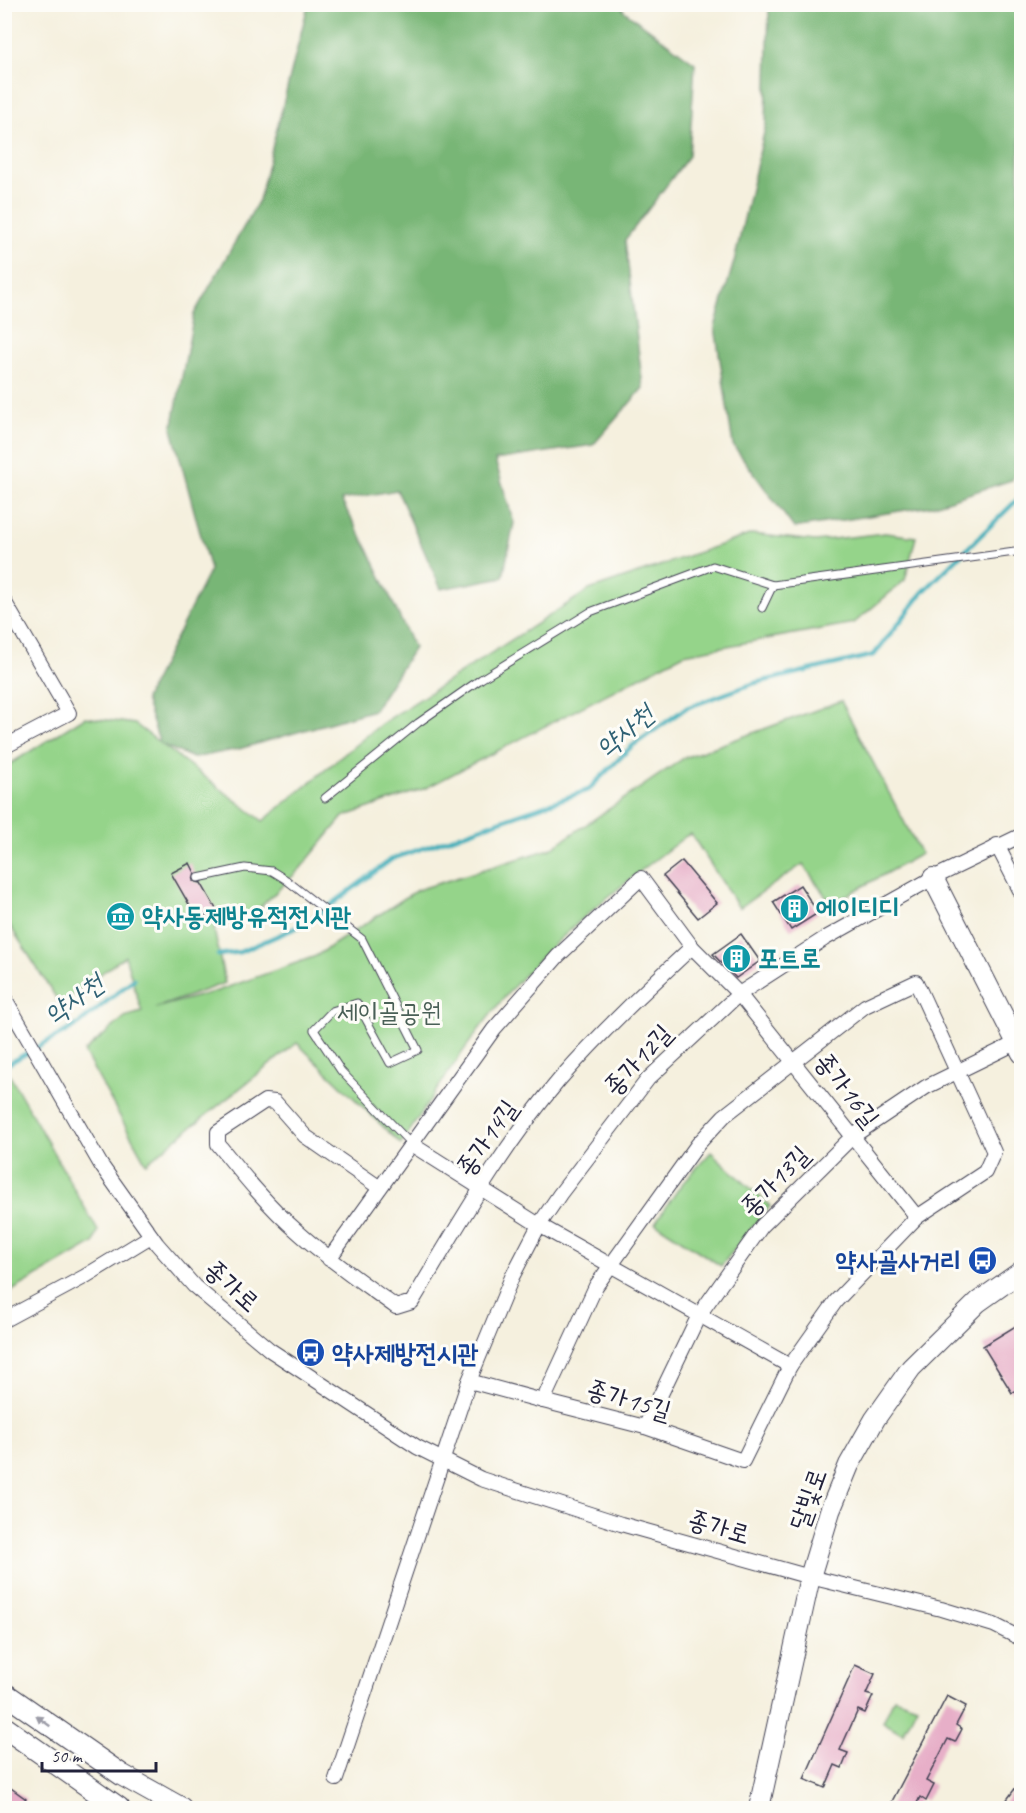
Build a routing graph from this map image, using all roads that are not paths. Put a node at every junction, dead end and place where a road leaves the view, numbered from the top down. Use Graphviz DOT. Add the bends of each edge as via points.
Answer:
graph roads {
  1 [pos="1022,551"];
  2 [pos="773,585"];
  3 [pos="4,601"];
  4 [pos="762,608"];
  5 [pos="4,747"];
  6 [pos="325,798"];
  7 [pos="1022,835"];
  8 [pos="997,845"];
  9 [pos="198,878"];
  10 [pos="933,878"];
  11 [pos="1022,894"];
  12 [pos="692,947"];
  13 [pos="739,994"];
  14 [pos="4,997"];
  15 [pos="1020,1046"];
  16 [pos="793,1060"];
  17 [pos="958,1073"];
  18 [pos="853,1136"];
  19 [pos="411,1144"];
  20 [pos="380,1188"];
  21 [pos="481,1189"];
  22 [pos="917,1217"];
  23 [pos="539,1225"];
  24 [pos="151,1236"];
  25 [pos="329,1259"];
  26 [pos="609,1265"];
  27 [pos="1022,1271"];
  28 [pos="699,1315"];
  29 [pos="4,1320"];
  30 [pos="790,1366"];
  31 [pos="469,1381"];
  32 [pos="543,1401"];
  33 [pos="645,1427"];
  34 [pos="442,1459"];
  35 [pos="810,1577"];
  36 [pos="1022,1639"];
  37 [pos="4,1693"];
  38 [pos="4,1727"];
  39 [pos="336,1779"];
  40 [pos="116,1806"];
  41 [pos="181,1809"];
  42 [pos="759,1809"];
  1 -- 2 [label="lane"];
  2 -- 4 [label="lane"];
  2 -- 6 [label="lane" via="713,566 590,612 418,723"];
  3 -- 5 [label="street" via="69,713"];
  7 -- 8 [label="street, 종가12길"];
  8 -- 10 [label="street, 종가12길"];
  8 -- 11 [label="street"];
  9 -- 19 [label="lane" via="244,868 272,871 362,939 418,1050 390,1063 357,1003 332,1011 314,1030 341,1071"];
  10 -- 13 [label="street, 종가12길" via="824,939"];
  10 -- 15 [label="main road"];
  12 -- 13 [label="street"];
  12 -- 19 [label="street" via="641,878 558,956 494,1029"];
  12 -- 21 [label="street, 종가14길" via="610,1024 560,1080"];
  13 -- 16 [label="street, 종가16길"];
  13 -- 23 [label="street, 종가12길" via="648,1079"];
  14 -- 24 [label="street, 종가로" via="101,1165"];
  15 -- 17 [label="street, 종가13길"];
  16 -- 17 [label="street, 종가15길" via="865,1006 916,982"];
  16 -- 18 [label="street, 종가16길"];
  16 -- 26 [label="street, 종가15길" via="724,1116 698,1144"];
  17 -- 18 [label="street, 종가13길" via="926,1087"];
  17 -- 22 [label="street, 종가15길" via="994,1152 985,1172"];
  18 -- 22 [label="street, 종가16길"];
  18 -- 28 [label="street, 종가13길" via="762,1226"];
  19 -- 20 [label="street"];
  19 -- 21 [label="street"];
  20 -- 25 [label="street"];
  20 -- 25 [label="street, 종가14길" via="305,1136 275,1102 265,1101 218,1132 218,1144 260,1195"];
  21 -- 23 [label="street"];
  21 -- 25 [label="street, 종가14길" via="412,1302 396,1308"];
  22 -- 30 [label="street, 종가15길" via="836,1301"];
  23 -- 26 [label="street"];
  23 -- 31 [label="street, 종가12길" via="512,1277"];
  24 -- 29 [label="street"];
  24 -- 34 [label="street, 종가로" via="194,1286 270,1350 417,1447"];
  26 -- 28 [label="street"];
  26 -- 32 [label="street, 종가15길"];
  27 -- 35 [label="main road, 달빛로" via="956,1320 893,1392 849,1465"];
  28 -- 30 [label="street"];
  28 -- 33 [label="street, 종가13길"];
  30 -- 33 [label="street, 종가15길" via="743,1461"];
  31 -- 32 [label="street"];
  31 -- 34 [label="street, 종가12길"];
  32 -- 33 [label="street, 종가15길"];
  34 -- 35 [label="street, 종가로" via="481,1479 621,1524"];
  34 -- 39 [label="street"];
  35 -- 36 [label="street, 종가로" via="941,1609 994,1625"];
  35 -- 42 [label="main road, 달빛로"];
  41 -- 37 [label="main road, one-way" via="122,1775"];
  38 -- 40 [label="main road"];
}
